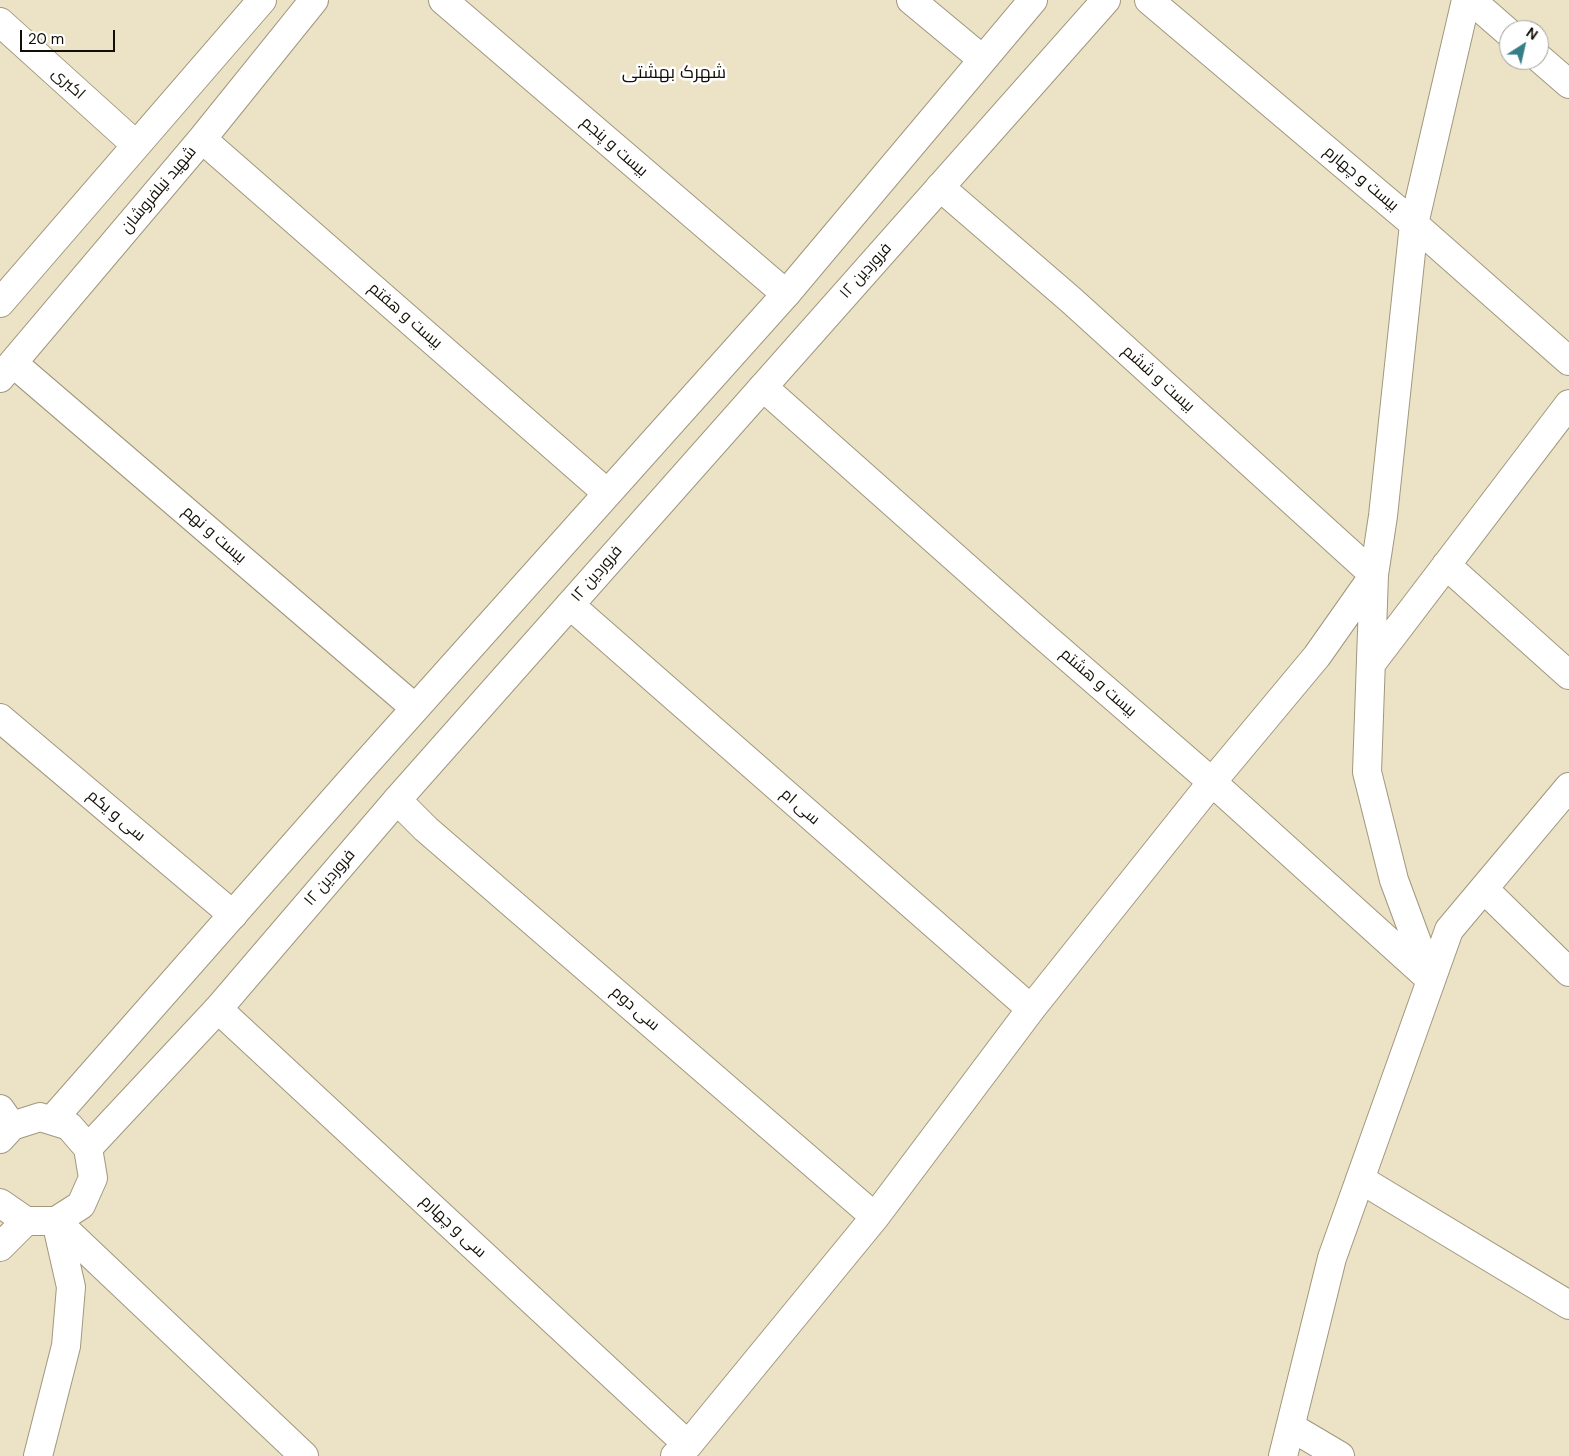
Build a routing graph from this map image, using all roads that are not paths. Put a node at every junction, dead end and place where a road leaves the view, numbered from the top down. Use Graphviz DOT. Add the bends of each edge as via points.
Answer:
graph roads {
  1 [pos="262,0"];
  2 [pos="314,0"];
  3 [pos="443,0"];
  4 [pos="912,0"];
  5 [pos="1033,0"];
  6 [pos="1106,0"];
  7 [pos="1149,0"];
  8 [pos="1466,0"];
  9 [pos="1471,0"];
  10 [pos="0,22"];
  11 [pos="1499,24"];
  12 [pos="982,59"];
  13 [pos="1549,67"];
  14 [pos="1569,84"];
  15 [pos="202,139"];
  16 [pos="136,145"];
  17 [pos="940,188"];
  18 [pos="1414,224"];
  19 [pos="786,294"];
  20 [pos="0,303"];
  21 [pos="1569,361"];
  22 [pos="7,370"];
  23 [pos="763,387"];
  24 [pos="1569,404"];
  25 [pos="607,493"];
  26 [pos="1446,565"];
  27 [pos="1374,574"];
  28 [pos="570,605"];
  29 [pos="1371,664"];
  30 [pos="1569,675"];
  31 [pos="415,708"];
  32 [pos="0,718"];
  33 [pos="1212,782"];
  34 [pos="1569,787"];
  35 [pos="397,800"];
  36 [pos="1484,888"];
  37 [pos="233,915"];
  38 [pos="1569,972"];
  39 [pos="1431,980"];
  40 [pos="218,1009"];
  41 [pos="1031,1009"];
  42 [pos="52,1120"];
  43 [pos="4,1125"];
  44 [pos="88,1148"];
  45 [pos="1360,1179"];
  46 [pos="0,1203"];
  47 [pos="875,1217"];
  48 [pos="26,1221"];
  49 [pos="56,1221"];
  50 [pos="0,1247"];
  51 [pos="1569,1304"];
  52 [pos="1291,1427"];
  53 [pos="681,1450"];
  54 [pos="38,1456"];
  55 [pos="304,1456"];
  56 [pos="1283,1456"];
  57 [pos="1340,1456"];
  1 -- 16 [label="street"];
  2 -- 15 [label="street, شهید نیلفروشان"];
  3 -- 19 [label="street, بیست و پنجم"];
  4 -- 12 [label="street"];
  5 -- 12 [label="street"];
  6 -- 17 [label="street, ۱۲ فروردین"];
  7 -- 18 [label="street, بیست و چهارم"];
  8 -- 18 [label="street"];
  9 -- 11 [label="street"];
  10 -- 16 [label="street, اکبری"];
  12 -- 19 [label="street"];
  13 -- 14 [label="street"];
  15 -- 22 [label="street, شهید نیلفروشان"];
  15 -- 25 [label="street, بیست و هفتم"];
  16 -- 20 [label="street"];
  17 -- 23 [label="street, ۱۲ فروردین"];
  17 -- 27 [label="street, بیست و ششم" via="1071,300"];
  18 -- 21 [label="street, بیست و چهارم"];
  18 -- 27 [label="street"];
  19 -- 25 [label="street"];
  22 -- 31 [label="street, بیست و نهم"];
  23 -- 28 [label="street, ۱۲ فروردین"];
  23 -- 33 [label="street, بیست و هشتم"];
  24 -- 26 [label="street"];
  25 -- 31 [label="street"];
  26 -- 29 [label="street"];
  26 -- 30 [label="street"];
  27 -- 29 [label="street"];
  27 -- 33 [label="street" via="1317,656"];
  28 -- 35 [label="street, ۱۲ فروردین"];
  28 -- 41 [label="street, سی ام"];
  29 -- 39 [label="street" via="1367,772 1394,880"];
  31 -- 37 [label="street"];
  32 -- 37 [label="street, سی و یکم"];
  33 -- 39 [label="street, بیست و هشتم"];
  33 -- 41 [label="street"];
  34 -- 36 [label="street"];
  35 -- 40 [label="street, ۱۲ فروردین"];
  35 -- 47 [label="street, سی دوم" via="426,829"];
  36 -- 38 [label="street"];
  36 -- 39 [label="street" via="1449,930"];
  37 -- 42 [label="street"];
  39 -- 45 [label="street"];
  40 -- 44 [label="street, ۱۲ فروردین"];
  40 -- 53 [label="street, سی و چهارم"];
  41 -- 47 [label="street"];
  42 -- 43 [label="street" via="40,1117"];
  42 -- 44 [label="street" via="68,1126"];
  44 -- 49 [label="street" via="93,1178 81,1205"];
  45 -- 51 [label="street"];
  45 -- 52 [label="street" via="1332,1258"];
  46 -- 48 [label="street"];
  47 -- 53 [label="street"];
  48 -- 49 [label="street"];
  48 -- 50 [label="street"];
  49 -- 54 [label="street" via="71,1287 66,1346"];
  49 -- 55 [label="street"];
  52 -- 56 [label="street"];
  52 -- 57 [label="street"];
}
